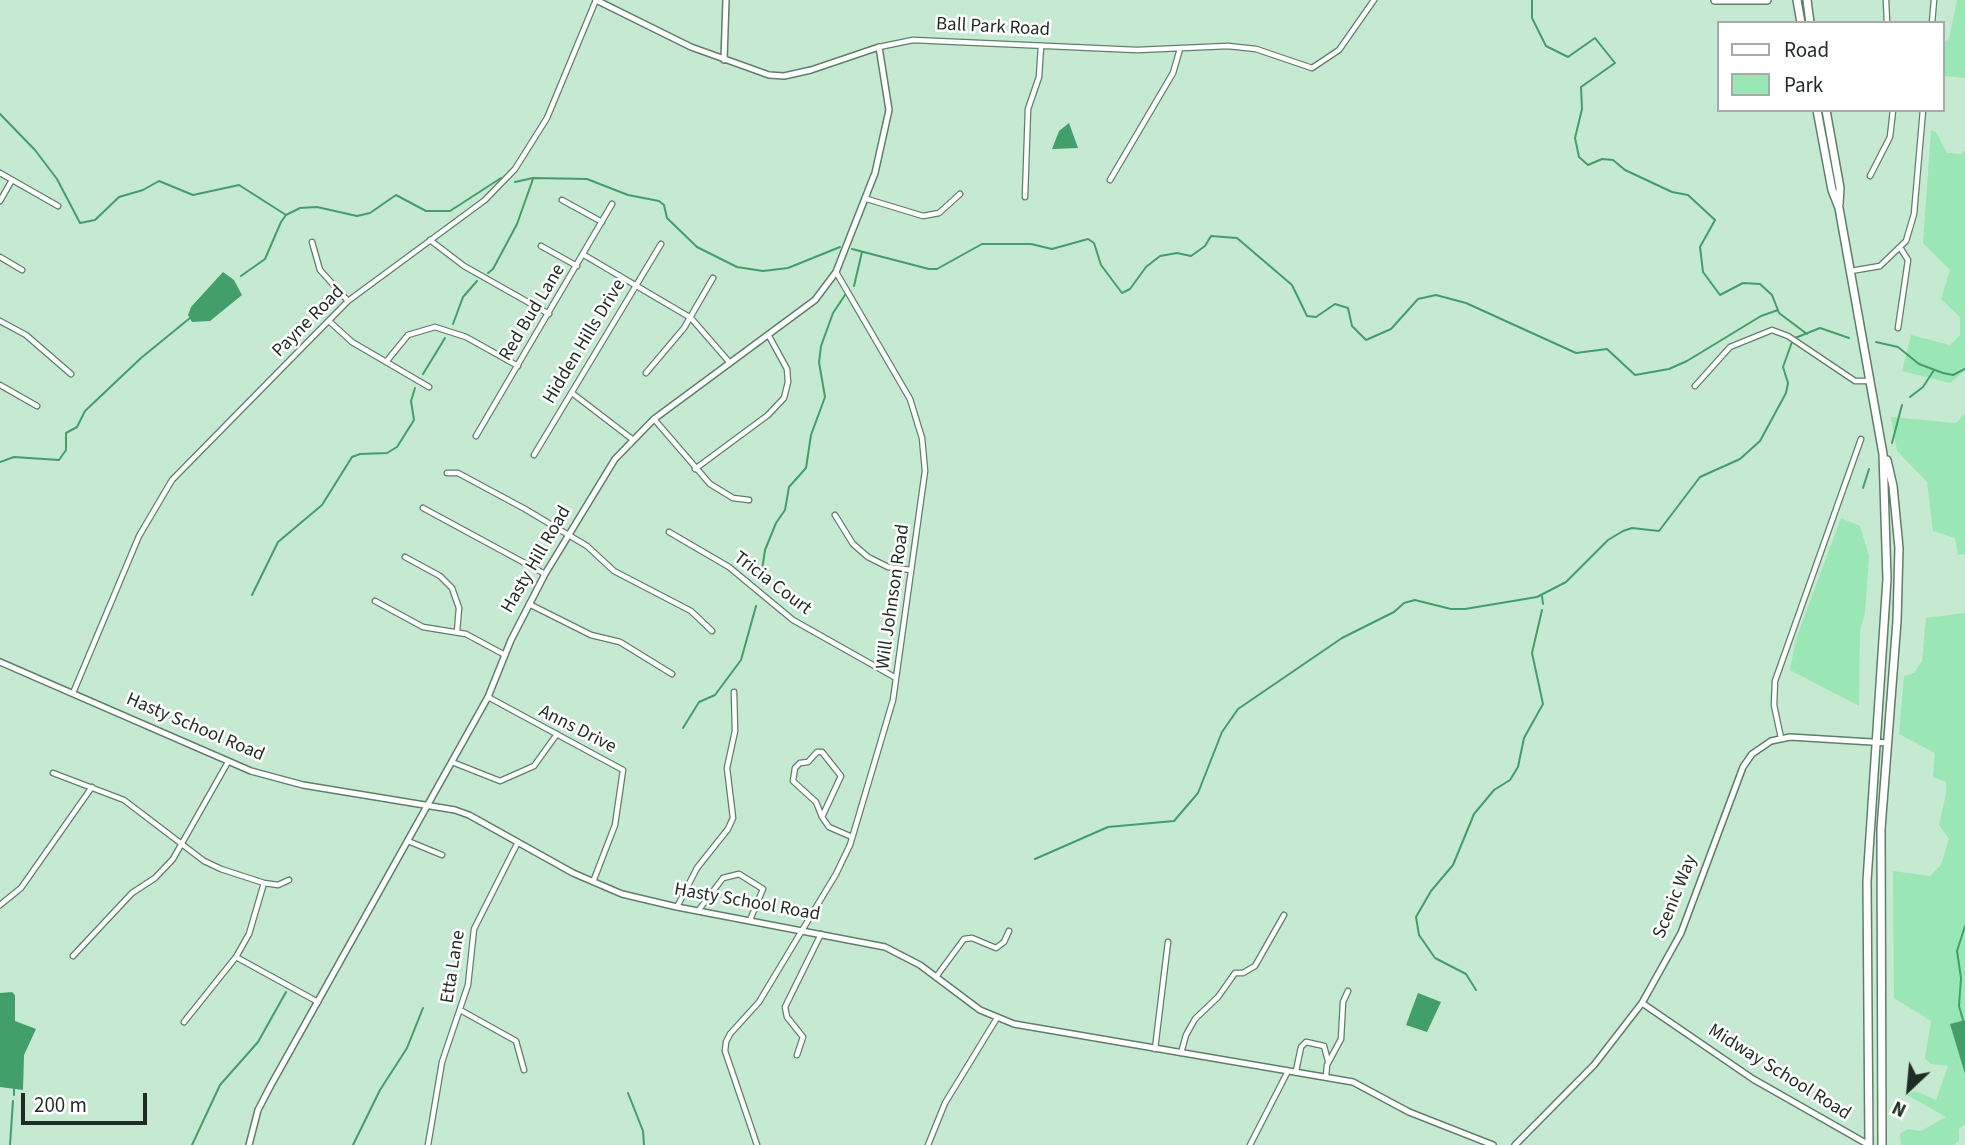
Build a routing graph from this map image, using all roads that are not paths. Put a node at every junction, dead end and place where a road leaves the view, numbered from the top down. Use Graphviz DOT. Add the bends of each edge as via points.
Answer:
graph roads {
  1 [pos="596,0"];
  2 [pos="726,0"];
  3 [pos="1374,0"];
  4 [pos="1715,0"];
  5 [pos="1767,0"];
  6 [pos="1797,0"];
  7 [pos="1807,0"];
  8 [pos="1886,0"];
  9 [pos="1934,0"];
  10 [pos="1801,21"];
  11 [pos="1810,21"];
  12 [pos="1887,21"];
  13 [pos="1932,21"];
  14 [pos="1041,46"];
  15 [pos="879,47"];
  16 [pos="1180,49"];
  17 [pos="724,60"];
  18 [pos="1817,112"];
  19 [pos="1826,112"];
  20 [pos="1893,112"];
  21 [pos="1923,112"];
  22 [pos="0,173"];
  23 [pos="1870,176"];
  24 [pos="12,180"];
  25 [pos="1110,180"];
  26 [pos="960,194"];
  27 [pos="1025,197"];
  28 [pos="867,199"];
  29 [pos="562,200"];
  30 [pos="0,201"];
  31 [pos="612,204"];
  32 [pos="58,206"];
  33 [pos="1839,208"];
  34 [pos="602,222"];
  35 [pos="430,240"];
  36 [pos="312,242"];
  37 [pos="661,244"];
  38 [pos="541,246"];
  39 [pos="1901,248"];
  40 [pos="584,255"];
  41 [pos="0,257"];
  42 [pos="577,266"];
  43 [pos="22,270"];
  44 [pos="1850,271"];
  45 [pos="836,272"];
  46 [pos="713,278"];
  47 [pos="635,285"];
  48 [pos="348,301"];
  49 [pos="549,314"];
  50 [pos="691,318"];
  51 [pos="0,321"];
  52 [pos="328,321"];
  53 [pos="1898,328"];
  54 [pos="769,336"];
  55 [pos="386,362"];
  56 [pos="730,363"];
  57 [pos="518,366"];
  58 [pos="646,373"];
  59 [pos="71,374"];
  60 [pos="1871,380"];
  61 [pos="0,384"];
  62 [pos="1695,386"];
  63 [pos="429,387"];
  64 [pos="572,393"];
  65 [pos="37,406"];
  66 [pos="654,419"];
  67 [pos="476,436"];
  68 [pos="632,439"];
  69 [pos="1861,439"];
  70 [pos="1883,454"];
  71 [pos="534,455"];
  72 [pos="695,468"];
  73 [pos="447,473"];
  74 [pos="749,500"];
  75 [pos="423,508"];
  76 [pos="835,514"];
  77 [pos="669,532"];
  78 [pos="568,535"];
  79 [pos="405,557"];
  80 [pos="911,570"];
  81 [pos="545,574"];
  82 [pos="375,601"];
  83 [pos="529,604"];
  84 [pos="712,631"];
  85 [pos="457,632"];
  86 [pos="505,655"];
  87 [pos="0,662"];
  88 [pos="672,674"];
  89 [pos="896,678"];
  90 [pos="734,692"];
  91 [pos="73,693"];
  92 [pos="488,698"];
  93 [pos="557,734"];
  94 [pos="1781,738"];
  95 [pos="1874,742"];
  96 [pos="1888,743"];
  97 [pos="228,762"];
  98 [pos="452,762"];
  99 [pos="52,773"];
  100 [pos="92,787"];
  101 [pos="427,805"];
  102 [pos="822,817"];
  103 [pos="852,837"];
  104 [pos="408,841"];
  105 [pos="519,841"];
  106 [pos="182,845"];
  107 [pos="442,855"];
  108 [pos="289,880"];
  109 [pos="264,883"];
  110 [pos="592,883"];
  111 [pos="0,905"];
  112 [pos="677,908"];
  113 [pos="698,911"];
  114 [pos="1284,915"];
  115 [pos="750,920"];
  116 [pos="801,929"];
  117 [pos="1009,931"];
  118 [pos="821,933"];
  119 [pos="1168,942"];
  120 [pos="73,956"];
  121 [pos="236,957"];
  122 [pos="936,977"];
  123 [pos="1348,990"];
  124 [pos="319,1003"];
  125 [pos="1642,1003"];
  126 [pos="462,1011"];
  127 [pos="997,1018"];
  128 [pos="184,1022"];
  129 [pos="1155,1050"];
  130 [pos="1181,1054"];
  131 [pos="797,1055"];
  132 [pos="1328,1062"];
  133 [pos="524,1070"];
  134 [pos="1288,1071"];
  135 [pos="1296,1071"];
  136 [pos="1326,1076"];
  137 [pos="248,1145"];
  138 [pos="428,1145"];
  139 [pos="757,1145"];
  140 [pos="928,1145"];
  141 [pos="1250,1145"];
  142 [pos="1493,1145"];
  143 [pos="1515,1145"];
  144 [pos="1869,1145"];
  145 [pos="1882,1145"];
  1 -- 17 [label="street, Ball Park Road"];
  1 -- 35 [label="street, Payne Road" via="550,113 528,154 485,200"];
  2 -- 17 [label="street"];
  3 -- 16 [label="street, Ball Park Road" via="1339,50 1312,68 1246,47"];
  4 -- 5 [label="main road"];
  6 -- 10 [label="main road"];
  7 -- 11 [label="main road"];
  8 -- 12 [label="street"];
  9 -- 13 [label="street"];
  14 -- 15 [label="street, Ball Park Road" via="913,40"];
  14 -- 16 [label="street, Ball Park Road"];
  14 -- 27 [label="street" via="1039,77 1028,109"];
  15 -- 17 [label="street, Ball Park Road" via="784,76"];
  15 -- 28 [label="street, Hasty Hill Road" via="889,110"];
  16 -- 25 [label="street" via="1173,73"];
  18 -- 33 [label="main road"];
  19 -- 33 [label="main road" via="1840,188"];
  20 -- 23 [label="street" via="1890,137"];
  21 -- 39 [label="street" via="1914,214"];
  22 -- 24 [label="street"];
  24 -- 30 [label="street"];
  24 -- 32 [label="street"];
  26 -- 28 [label="street" via="939,213 923,216"];
  28 -- 45 [label="street, Hasty Hill Road"];
  29 -- 34 [label="street"];
  31 -- 34 [label="street, Red Bud Lane"];
  33 -- 44 [label="main road"];
  34 -- 40 [label="street, Red Bud Lane"];
  35 -- 48 [label="street, Payne Road"];
  35 -- 49 [label="street" via="464,266"];
  36 -- 48 [label="street" via="320,270"];
  37 -- 47 [label="street, Hidden Hills Drive"];
  38 -- 42 [label="street"];
  39 -- 44 [label="street" via="1880,266"];
  39 -- 53 [label="street" via="1908,260"];
  40 -- 42 [label="street, Red Bud Lane"];
  40 -- 47 [label="street"];
  41 -- 43 [label="street"];
  42 -- 49 [label="street, Red Bud Lane"];
  44 -- 60 [label="main road"];
  45 -- 54 [label="street, Hasty Hill Road" via="815,300"];
  45 -- 80 [label="street, Will Johnson Road" via="915,410 925,471"];
  46 -- 50 [label="street"];
  47 -- 50 [label="street"];
  47 -- 64 [label="street, Hidden Hills Drive"];
  48 -- 52 [label="street, Payne Road"];
  49 -- 57 [label="street, Red Bud Lane"];
  50 -- 56 [label="street"];
  50 -- 58 [label="street"];
  51 -- 59 [label="street" via="26,335"];
  52 -- 55 [label="street" via="343,336"];
  52 -- 91 [label="street, Payne Road" via="163,491 139,536"];
  54 -- 56 [label="street, Hasty Hill Road"];
  54 -- 72 [label="street" via="787,369 783,398 768,415"];
  55 -- 57 [label="street" via="408,335 435,327 460,333"];
  55 -- 63 [label="street"];
  56 -- 66 [label="street, Hasty Hill Road"];
  57 -- 67 [label="street, Red Bud Lane"];
  60 -- 62 [label="street" via="1855,381 1772,330 1730,347"];
  60 -- 70 [label="main road"];
  61 -- 65 [label="street"];
  64 -- 68 [label="street"];
  64 -- 71 [label="street, Hidden Hills Drive"];
  66 -- 68 [label="street, Hasty Hill Road"];
  66 -- 72 [label="street"];
  68 -- 78 [label="street, Hasty Hill Road"];
  69 -- 94 [label="street" via="1775,681 1774,705"];
  70 -- 95 [label="main road" via="1887,579"];
  70 -- 96 [label="main road" via="1893,486 1899,548"];
  72 -- 74 [label="street" via="728,496"];
  73 -- 78 [label="street" via="458,473"];
  75 -- 81 [label="street"];
  76 -- 80 [label="street" via="853,544 868,557 888,567"];
  77 -- 89 [label="street, Tricia Court" via="729,567 793,620"];
  78 -- 81 [label="street, Hasty Hill Road"];
  78 -- 84 [label="street" via="614,571 691,611"];
  79 -- 85 [label="street" via="452,588 459,608"];
  80 -- 89 [label="street, Will Johnson Road"];
  81 -- 83 [label="street, Hasty Hill Road"];
  82 -- 85 [label="street" via="423,627"];
  83 -- 86 [label="street, Hasty Hill Road"];
  83 -- 88 [label="street" via="591,635 620,642"];
  85 -- 86 [label="street"];
  86 -- 92 [label="street, Hasty Hill Road"];
  87 -- 91 [label="street, Hasty School Road"];
  89 -- 103 [label="street, Will Johnson Road" via="891,710"];
  90 -- 112 [label="street" via="735,731 727,768 733,818 697,868"];
  91 -- 97 [label="street, Hasty School Road"];
  92 -- 93 [label="street, Anns Drive"];
  92 -- 98 [label="street, Hasty Hill Road"];
  93 -- 98 [label="street" via="534,766 499,781"];
  93 -- 110 [label="street, Anns Drive" via="625,773 615,825"];
  94 -- 95 [label="street"];
  94 -- 125 [label="street, Scenic Way" via="1762,746 1743,767 1681,933"];
  95 -- 96 [label="street"];
  95 -- 144 [label="main road" via="1866,923"];
  96 -- 145 [label="main road" via="1880,884"];
  97 -- 101 [label="street, Hasty School Road" via="303,785"];
  97 -- 106 [label="street"];
  98 -- 101 [label="street, Hasty Hill Road"];
  99 -- 100 [label="street"];
  100 -- 106 [label="street" via="138,809"];
  100 -- 111 [label="street" via="21,888"];
  101 -- 104 [label="street, Hasty Hill Road"];
  101 -- 105 [label="street, Hasty School Road" via="469,815"];
  102 -- 102 [label="street" via="841,776 822,752 817,752 795,768 793,781 816,802"];
  102 -- 103 [label="street" via="829,827"];
  103 -- 116 [label="street, Will Johnson Road" via="836,874"];
  104 -- 107 [label="street"];
  104 -- 124 [label="street, Hasty Hill Road"];
  105 -- 110 [label="street, Hasty School Road"];
  105 -- 126 [label="street, Etta Lane" via="477,917"];
  106 -- 109 [label="street" via="221,869"];
  106 -- 120 [label="street" via="165,868 132,893"];
  108 -- 109 [label="street" via="278,885"];
  109 -- 121 [label="street" via="249,934"];
  110 -- 112 [label="street, Hasty School Road"];
  112 -- 113 [label="street, Hasty School Road"];
  113 -- 115 [label="street, Hasty School Road"];
  113 -- 115 [label="street" via="723,878 739,874 763,888"];
  114 -- 130 [label="street" via="1255,966 1235,973 1195,1019"];
  115 -- 116 [label="street, Hasty School Road"];
  116 -- 118 [label="street, Hasty School Road"];
  116 -- 139 [label="street, Will Johnson Road" via="759,1002 726,1042 725,1051"];
  117 -- 122 [label="street" via="996,948 964,939"];
  118 -- 122 [label="street, Hasty School Road" via="885,947"];
  118 -- 131 [label="street" via="785,1007 803,1037"];
  119 -- 129 [label="street"];
  121 -- 124 [label="street"];
  121 -- 128 [label="street"];
  122 -- 127 [label="street, Hasty School Road"];
  123 -- 132 [label="street" via="1341,1039"];
  124 -- 137 [label="street, Hasty Hill Road" via="258,1110"];
  125 -- 143 [label="street, Scenic Way" via="1594,1065"];
  125 -- 144 [label="street, Midway School Road" via="1752,1079"];
  126 -- 133 [label="street" via="516,1041"];
  126 -- 138 [label="street, Etta Lane" via="442,1062"];
  127 -- 129 [label="street, Hasty School Road"];
  127 -- 140 [label="street" via="945,1103"];
  129 -- 130 [label="street, Hasty School Road"];
  130 -- 134 [label="street, Hasty School Road"];
  132 -- 135 [label="street" via="1324,1045 1311,1041 1301,1047"];
  132 -- 136 [label="street"];
  134 -- 135 [label="street, Hasty School Road"];
  134 -- 141 [label="street"];
  135 -- 136 [label="street, Hasty School Road"];
  136 -- 142 [label="street, Hasty School Road" via="1363,1085 1409,1112"];
}
